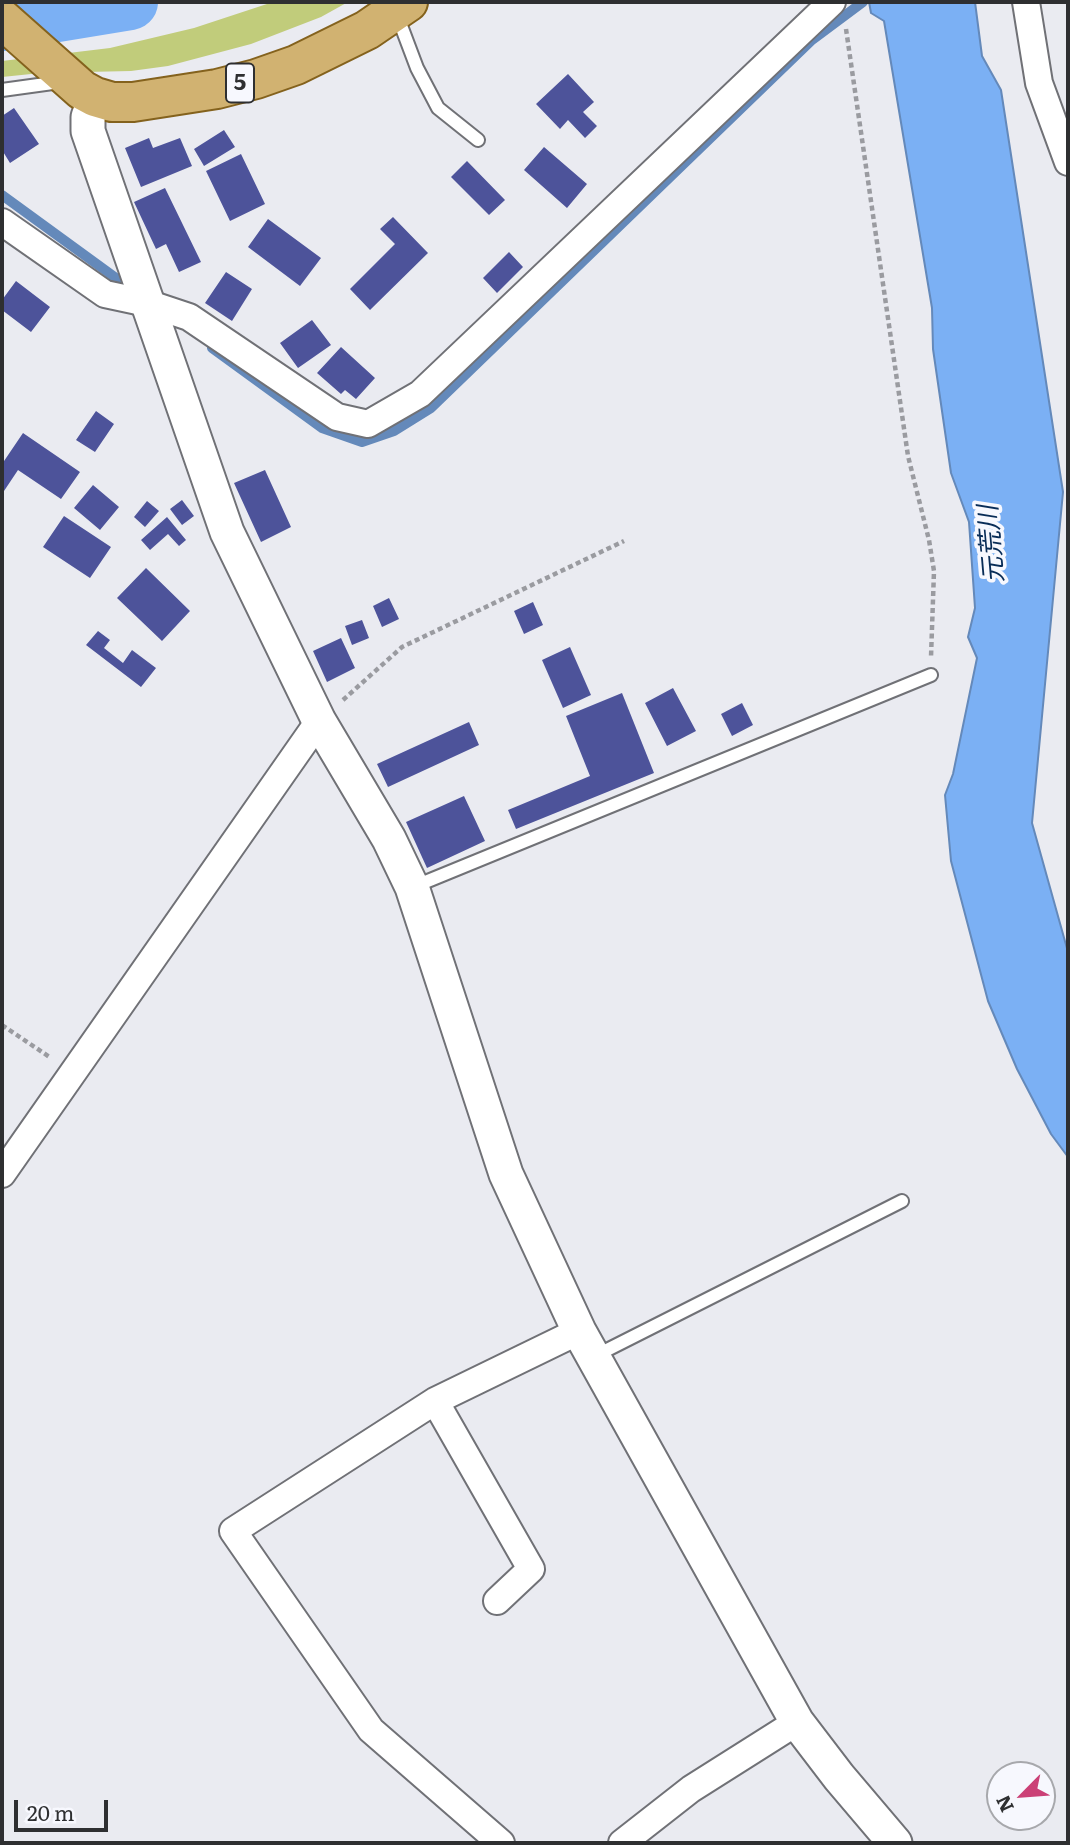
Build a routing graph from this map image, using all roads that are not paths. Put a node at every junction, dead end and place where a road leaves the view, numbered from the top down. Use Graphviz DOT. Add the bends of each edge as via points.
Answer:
graph roads {
  1 [pos="1026,2"];
  2 [pos="402,7"];
  3 [pos="838,11"];
  4 [pos="2,19"];
  5 [pos="76,84"];
  6 [pos="2,90"];
  7 [pos="478,140"];
  8 [pos="1068,162"];
  9 [pos="2,222"];
  10 [pos="147,303"];
  11 [pos="931,675"];
  12 [pos="319,721"];
  13 [pos="412,887"];
  14 [pos="2,1174"];
  15 [pos="902,1201"];
  16 [pos="586,1344"];
  17 [pos="435,1401"];
  18 [pos="497,1601"];
  19 [pos="797,1722"];
  20 [pos="501,1843"];
  21 [pos="622,1843"];
  22 [pos="895,1843"];
  1 -- 8 [label="street" via="1039,83"];
  2 -- 5 [label="main road, 5" via="296,65 217,89 112,102"];
  2 -- 7 [label="lane" via="418,68 438,108"];
  3 -- 10 [label="street" via="420,394 368,424 337,417 189,317"];
  4 -- 5 [label="main road"];
  5 -- 6 [label="lane"];
  5 -- 10 [label="street"];
  9 -- 10 [label="street" via="105,294"];
  10 -- 12 [label="street" via="228,532"];
  11 -- 13 [label="lane"];
  12 -- 13 [label="street"];
  12 -- 14 [label="street"];
  13 -- 16 [label="street" via="506,1174"];
  15 -- 16 [label="lane"];
  16 -- 17 [label="street"];
  16 -- 19 [label="street"];
  17 -- 18 [label="street" via="531,1569"];
  17 -- 20 [label="street" via="233,1531 372,1730"];
  19 -- 21 [label="street" via="691,1789"];
  19 -- 22 [label="street"];
}
